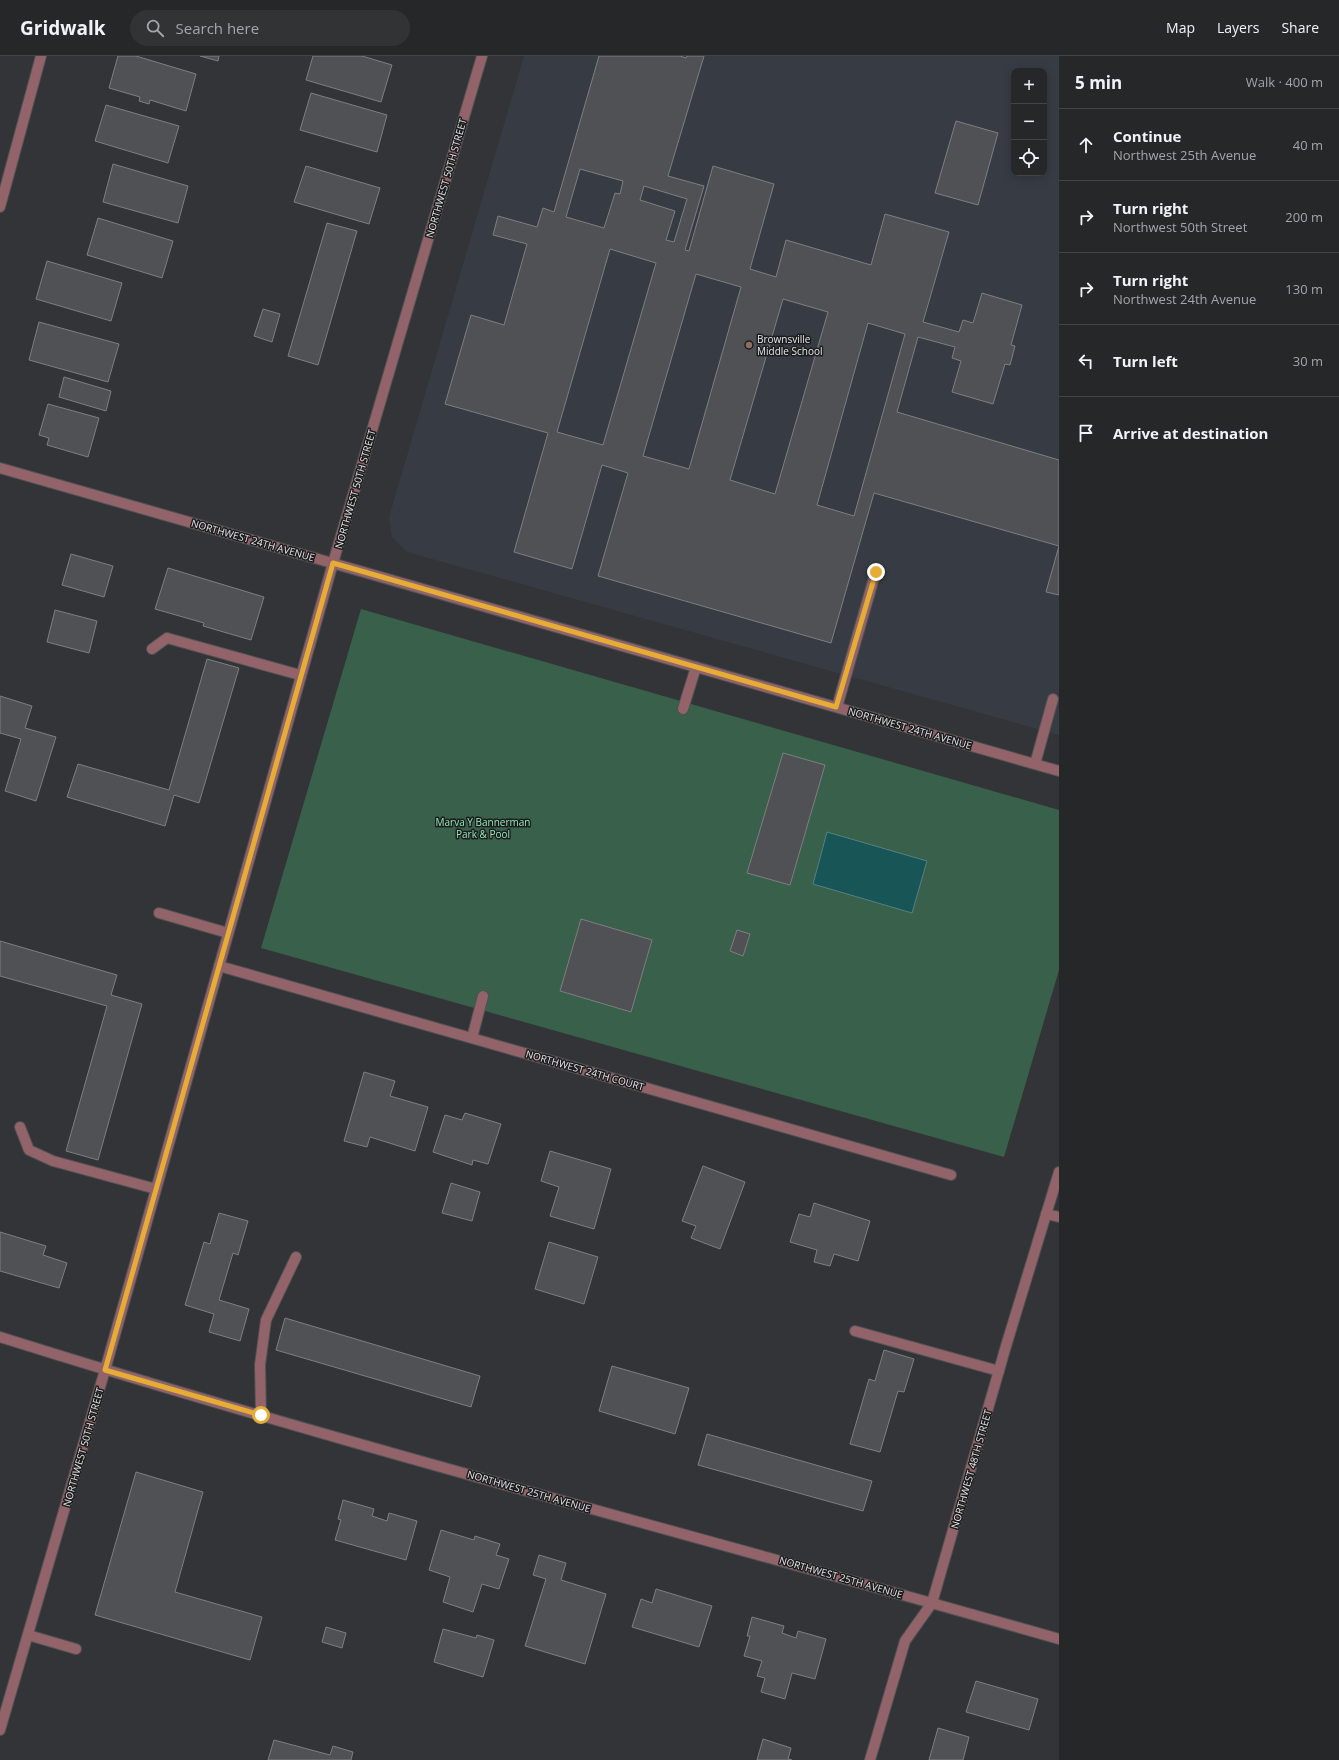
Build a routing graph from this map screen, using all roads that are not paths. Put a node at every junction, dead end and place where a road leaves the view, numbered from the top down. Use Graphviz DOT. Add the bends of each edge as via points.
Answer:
graph roads {
  1 [pos="41,56"];
  2 [pos="482,56"];
  3 [pos="0,207"];
  4 [pos="0,468"];
  5 [pos="333,563"];
  6 [pos="876,572"];
  7 [pos="152,649"];
  8 [pos="696,667"];
  9 [pos="300,675"];
  10 [pos="1053,699"];
  11 [pos="836,707"];
  12 [pos="683,709"];
  13 [pos="1035,764"];
  14 [pos="1059,771"];
  15 [pos="159,913"];
  16 [pos="228,933"];
  17 [pos="219,966"];
  18 [pos="483,996"];
  19 [pos="472,1038"];
  20 [pos="20,1127"];
  21 [pos="1059,1172"];
  22 [pos="951,1175"];
  23 [pos="156,1189"];
  24 [pos="1057,1189"];
  25 [pos="1046,1214"];
  26 [pos="1059,1217"];
  27 [pos="296,1257"];
  28 [pos="855,1331"];
  29 [pos="0,1337"];
  30 [pos="105,1370"];
  31 [pos="999,1371"];
  32 [pos="261,1415"];
  33 [pos="932,1603"];
  34 [pos="28,1635"];
  35 [pos="1059,1639"];
  36 [pos="76,1648"];
  37 [pos="0,1730"];
  38 [pos="870,1760"];
  1 -- 3 [label="street"];
  2 -- 5 [label="street, NORTHWEST 50TH STREET"];
  4 -- 5 [label="street, NORTHWEST 24TH AVENUE"];
  5 -- 8 [label="street, NORTHWEST 24TH AVENUE"];
  5 -- 9 [label="street, NORTHWEST 50TH STREET"];
  6 -- 11 [label="street"];
  7 -- 9 [label="street" via="167,638"];
  8 -- 11 [label="street, NORTHWEST 24TH AVENUE"];
  8 -- 12 [label="street"];
  9 -- 16 [label="street, NORTHWEST 50TH STREET"];
  10 -- 13 [label="street"];
  11 -- 13 [label="street, NORTHWEST 24TH AVENUE"];
  13 -- 14 [label="street, NORTHWEST 24TH AVENUE"];
  15 -- 16 [label="street"];
  16 -- 17 [label="street, NORTHWEST 50TH STREET"];
  17 -- 19 [label="street, NORTHWEST 24TH COURT"];
  17 -- 23 [label="street, NORTHWEST 50TH STREET"];
  18 -- 19 [label="street"];
  19 -- 22 [label="street, NORTHWEST 24TH COURT"];
  20 -- 23 [label="street" via="29,1150 53,1161"];
  21 -- 24 [label="street, NORTHWEST 48TH STREET"];
  23 -- 30 [label="street, NORTHWEST 50TH STREET"];
  24 -- 25 [label="street, NORTHWEST 48TH STREET"];
  25 -- 26 [label="street"];
  25 -- 31 [label="street, NORTHWEST 48TH STREET"];
  27 -- 32 [label="street" via="266,1320 260,1365"];
  28 -- 31 [label="street"];
  29 -- 30 [label="street, NORTHWEST 25TH AVENUE"];
  30 -- 32 [label="street, NORTHWEST 25TH AVENUE"];
  30 -- 34 [label="street, NORTHWEST 50TH STREET"];
  31 -- 33 [label="street, NORTHWEST 48TH STREET"];
  32 -- 33 [label="street, NORTHWEST 25TH AVENUE"];
  33 -- 35 [label="street, NORTHWEST 25TH AVENUE"];
  33 -- 38 [label="street, NORTHWEST 48TH STREET" via="905,1641"];
  34 -- 36 [label="street"];
  34 -- 37 [label="street, NORTHWEST 50TH STREET"];
}
